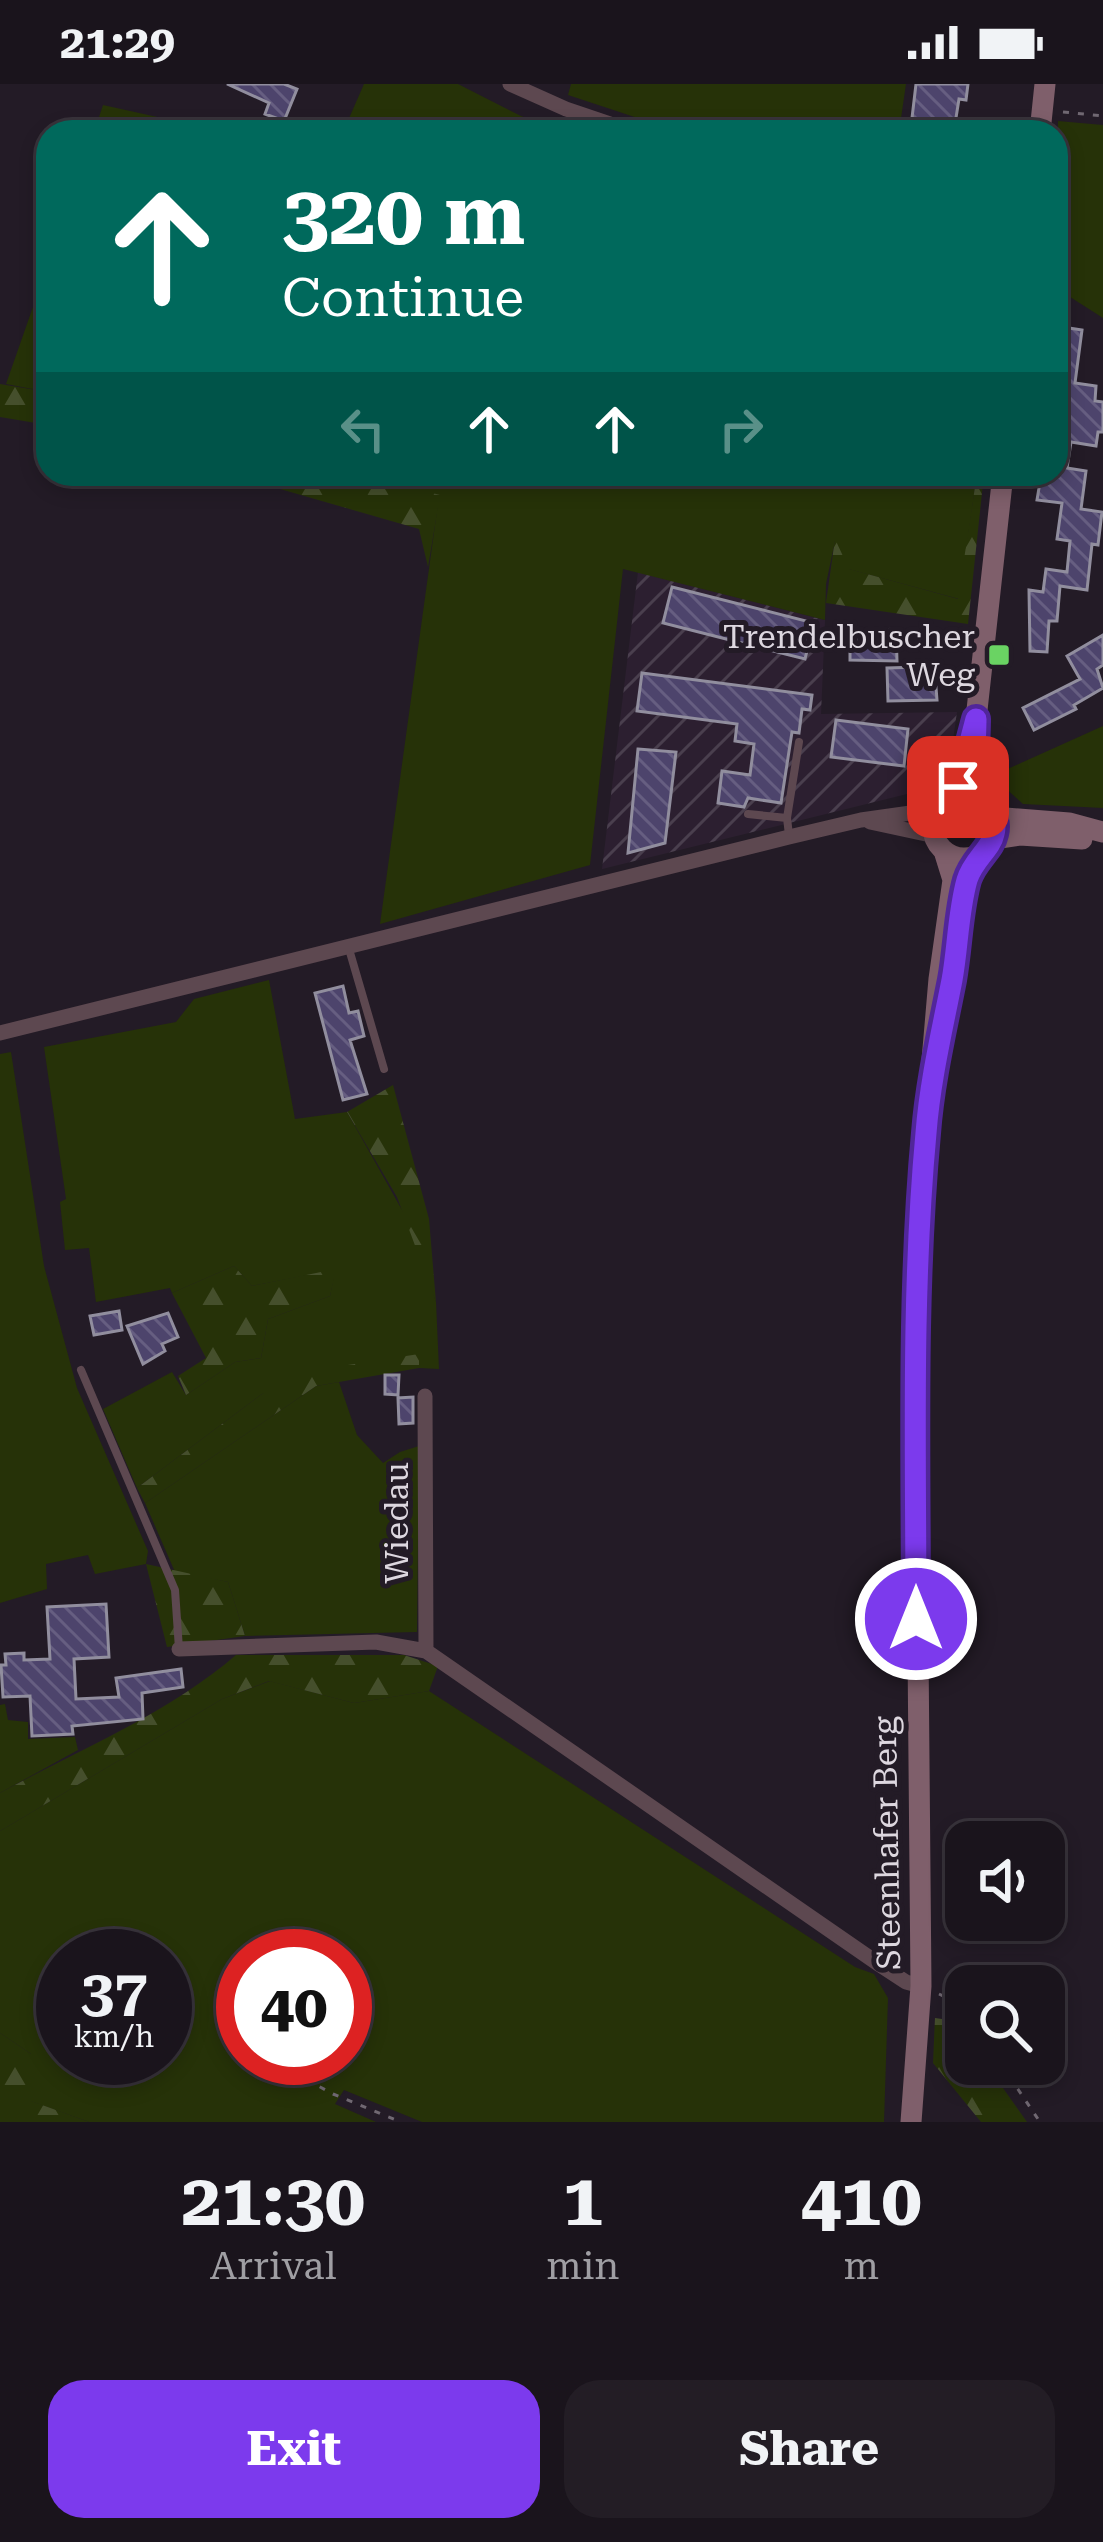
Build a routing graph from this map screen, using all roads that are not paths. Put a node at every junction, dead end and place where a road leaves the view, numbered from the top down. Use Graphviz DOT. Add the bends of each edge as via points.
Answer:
graph roads {
  1 [pos="510,84"];
  2 [pos="1045,84"];
  3 [pos="599,120"];
  4 [pos="1041,120"];
  5 [pos="1002,486"];
  6 [pos="976,719"];
  7 [pos="800,742"];
  8 [pos="947,803"];
  9 [pos="748,814"];
  10 [pos="787,818"];
  11 [pos="861,820"];
  12 [pos="987,828"];
  13 [pos="1103,836"];
  14 [pos="789,837"];
  15 [pos="939,844"];
  16 [pos="349,949"];
  17 [pos="0,1033"];
  18 [pos="935,1052"];
  19 [pos="384,1069"];
  20 [pos="81,1370"];
  21 [pos="425,1396"];
  22 [pos="179,1649"];
  23 [pos="426,1651"];
  24 [pos="921,1986"];
  25 [pos="911,2122"];
  1 -- 3 [label="street"];
  2 -- 4 [label="street"];
  5 -- 6 [label="street"];
  6 -- 8 [label="street, Steenhafer Berg"];
  6 -- 12 [label="street"];
  7 -- 10 [label="lane"];
  8 -- 11 [label="street"];
  8 -- 12 [label="street" via="973,797"];
  8 -- 15 [label="street, Steenhafer Berg"];
  9 -- 10 [label="lane"];
  10 -- 14 [label="lane"];
  11 -- 14 [label="street"];
  11 -- 15 [label="street"];
  12 -- 13 [label="street"];
  12 -- 15 [label="street" via="965,858"];
  12 -- 18 [label="street, Steenhafer Berg" via="967,880"];
  14 -- 16 [label="street"];
  15 -- 18 [label="street, Steenhafer Berg" via="953,880"];
  16 -- 17 [label="street"];
  16 -- 19 [label="lane"];
  18 -- 24 [label="street, Steenhafer Berg" via="915,1314"];
  20 -- 22 [label="lane" via="175,1590"];
  21 -- 23 [label="street, Wiedau"];
  22 -- 23 [label="street, Steenhafer Berg" via="376,1642"];
  23 -- 24 [label="street, Steenhafer Berg"];
  24 -- 25 [label="street, Steenhafer Berg"];
}
